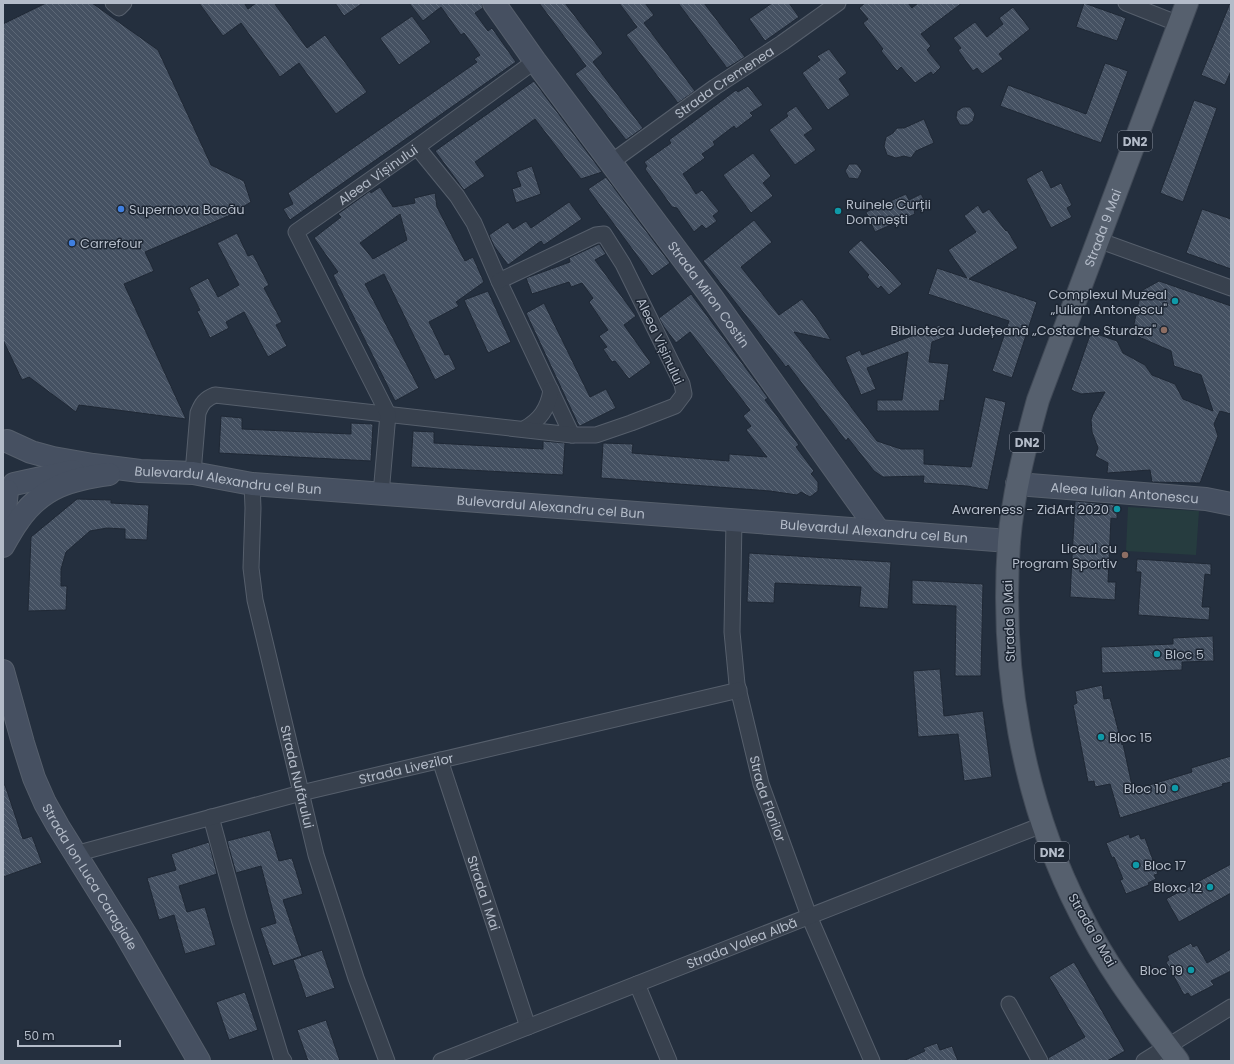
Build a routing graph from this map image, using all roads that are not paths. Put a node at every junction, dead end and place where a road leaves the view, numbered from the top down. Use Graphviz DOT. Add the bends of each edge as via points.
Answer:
graph roads {
  1 [pos="494,3"];
  2 [pos="838,3"];
  3 [pos="1126,3"];
  4 [pos="1187,3"];
  5 [pos="1179,24"];
  6 [pos="534,61"];
  7 [pos="417,147"];
  8 [pos="610,163"];
  9 [pos="1098,240"];
  10 [pos="499,281"];
  11 [pos="1231,288"];
  12 [pos="551,390"];
  13 [pos="388,414"];
  14 [pos="524,429"];
  15 [pos="572,435"];
  16 [pos="5,440"];
  17 [pos="93,466"];
  18 [pos="140,470"];
  19 [pos="193,473"];
  20 [pos="252,484"];
  21 [pos="1017,484"];
  22 [pos="8,489"];
  23 [pos="381,494"];
  24 [pos="1231,504"];
  25 [pos="734,520"];
  26 [pos="3,528"];
  27 [pos="878,530"];
  28 [pos="1009,541"];
  29 [pos="3,546"];
  30 [pos="3,655"];
  31 [pos="4,676"];
  32 [pos="739,690"];
  33 [pos="440,760"];
  34 [pos="301,793"];
  35 [pos="211,817"];
  36 [pos="1042,825"];
  37 [pos="75,854"];
  38 [pos="809,916"];
  39 [pos="637,984"];
  40 [pos="1009,1004"];
  41 [pos="1231,1007"];
  42 [pos="528,1027"];
  43 [pos="1172,1054"];
  44 [pos="199,1061"];
  45 [pos="284,1061"];
  46 [pos="387,1061"];
  47 [pos="441,1061"];
  48 [pos="669,1061"];
  49 [pos="872,1061"];
  50 [pos="1040,1061"];
  51 [pos="1144,1061"];
  1 -- 6 [label="main road, Strada Miron Costin"];
  2 -- 8 [label="street, Strada Cremenea"];
  3 -- 5 [label="street"];
  4 -- 5 [label="main road, Strada 9 Mai / DN2"];
  5 -- 9 [label="main road, Strada 9 Mai / DN2"];
  6 -- 7 [label="street"];
  6 -- 8 [label="main road, Strada Miron Costin"];
  7 -- 10 [label="street, Aleea Vișinului" via="457,196 474,223"];
  7 -- 13 [label="street, Aleea Vișinului" via="296,232"];
  8 -- 27 [label="main road, Strada Miron Costin" via="713,299"];
  9 -- 11 [label="street"];
  9 -- 21 [label="main road, Strada 9 Mai / DN2" via="1038,400"];
  10 -- 12 [label="street, Aleea Vișinului"];
  10 -- 15 [label="street, Aleea Vișinului" via="596,235 604,234 623,264 682,384 684,394 675,406 596,435"];
  12 -- 14 [label="street" via="545,410 533,424"];
  12 -- 15 [label="street, Aleea Vișinului"];
  13 -- 14 [label="street, Aleea Vișinului"];
  13 -- 19 [label="street, Aleea Vișinului" via="215,395 206,398 198,413"];
  13 -- 23 [label="street"];
  14 -- 15 [label="street, Aleea Vișinului"];
  16 -- 17 [label="main road, Bulevardul Alexandru cel Bun" via="31,452"];
  16 -- 22 [label="main road" via="19,457 20,467 18,476"];
  17 -- 18 [label="main road, Bulevardul Alexandru cel Bun"];
  17 -- 22 [label="main road, Bulevardul Alexandru cel Bun"];
  18 -- 19 [label="main road, Bulevardul Alexandru cel Bun"];
  18 -- 29 [label="main road" via="77,480 44,494 18,520"];
  19 -- 20 [label="main road, Bulevardul Alexandru cel Bun"];
  20 -- 23 [label="main road, Bulevardul Alexandru cel Bun"];
  20 -- 34 [label="street, Strada Nufărului" via="251,568 254,600"];
  21 -- 24 [label="main road, Aleea Iulian Antonescu" via="1206,499"];
  21 -- 28 [label="main road, Strada 9 Mai / DN2"];
  22 -- 26 [label="main road"];
  23 -- 25 [label="main road, Bulevardul Alexandru cel Bun"];
  25 -- 27 [label="main road, Bulevardul Alexandru cel Bun"];
  25 -- 32 [label="street, Strada Florilor" via="732,632"];
  27 -- 28 [label="main road, Bulevardul Alexandru cel Bun"];
  28 -- 36 [label="main road, Strada 9 Mai / DN2" via="1008,631 1013,692 1025,761"];
  30 -- 31 [label="main road, Strada Ion Luca Caragiale"];
  31 -- 37 [label="main road, Strada Ion Luca Caragiale" via="34,778 45,803"];
  32 -- 33 [label="street, Strada Livezilor"];
  32 -- 38 [label="street, Strada Florilor" via="761,784"];
  33 -- 34 [label="street, Strada Livezilor"];
  33 -- 42 [label="street, Strada 1 Mai"];
  34 -- 35 [label="street, Strada Livezilor"];
  34 -- 46 [label="street, Strada Nufărului" via="320,868 356,978"];
  35 -- 37 [label="street, Strada Livezilor"];
  35 -- 45 [label="street" via="239,919"];
  36 -- 38 [label="street, Strada Valea Albă"];
  36 -- 43 [label="main road, Strada 9 Mai / DN2" via="1080,915 1109,963"];
  37 -- 44 [label="main road, Strada Ion Luca Caragiale" via="126,935"];
  38 -- 39 [label="street, Strada Valea Albă"];
  38 -- 49 [label="street, Strada Florilor"];
  39 -- 42 [label="street, Strada Valea Albă"];
  39 -- 48 [label="street"];
  40 -- 50 [label="street"];
  41 -- 43 [label="street"];
  42 -- 47 [label="street, Strada Valea Albă"];
  43 -- 51 [label="street"];
}
